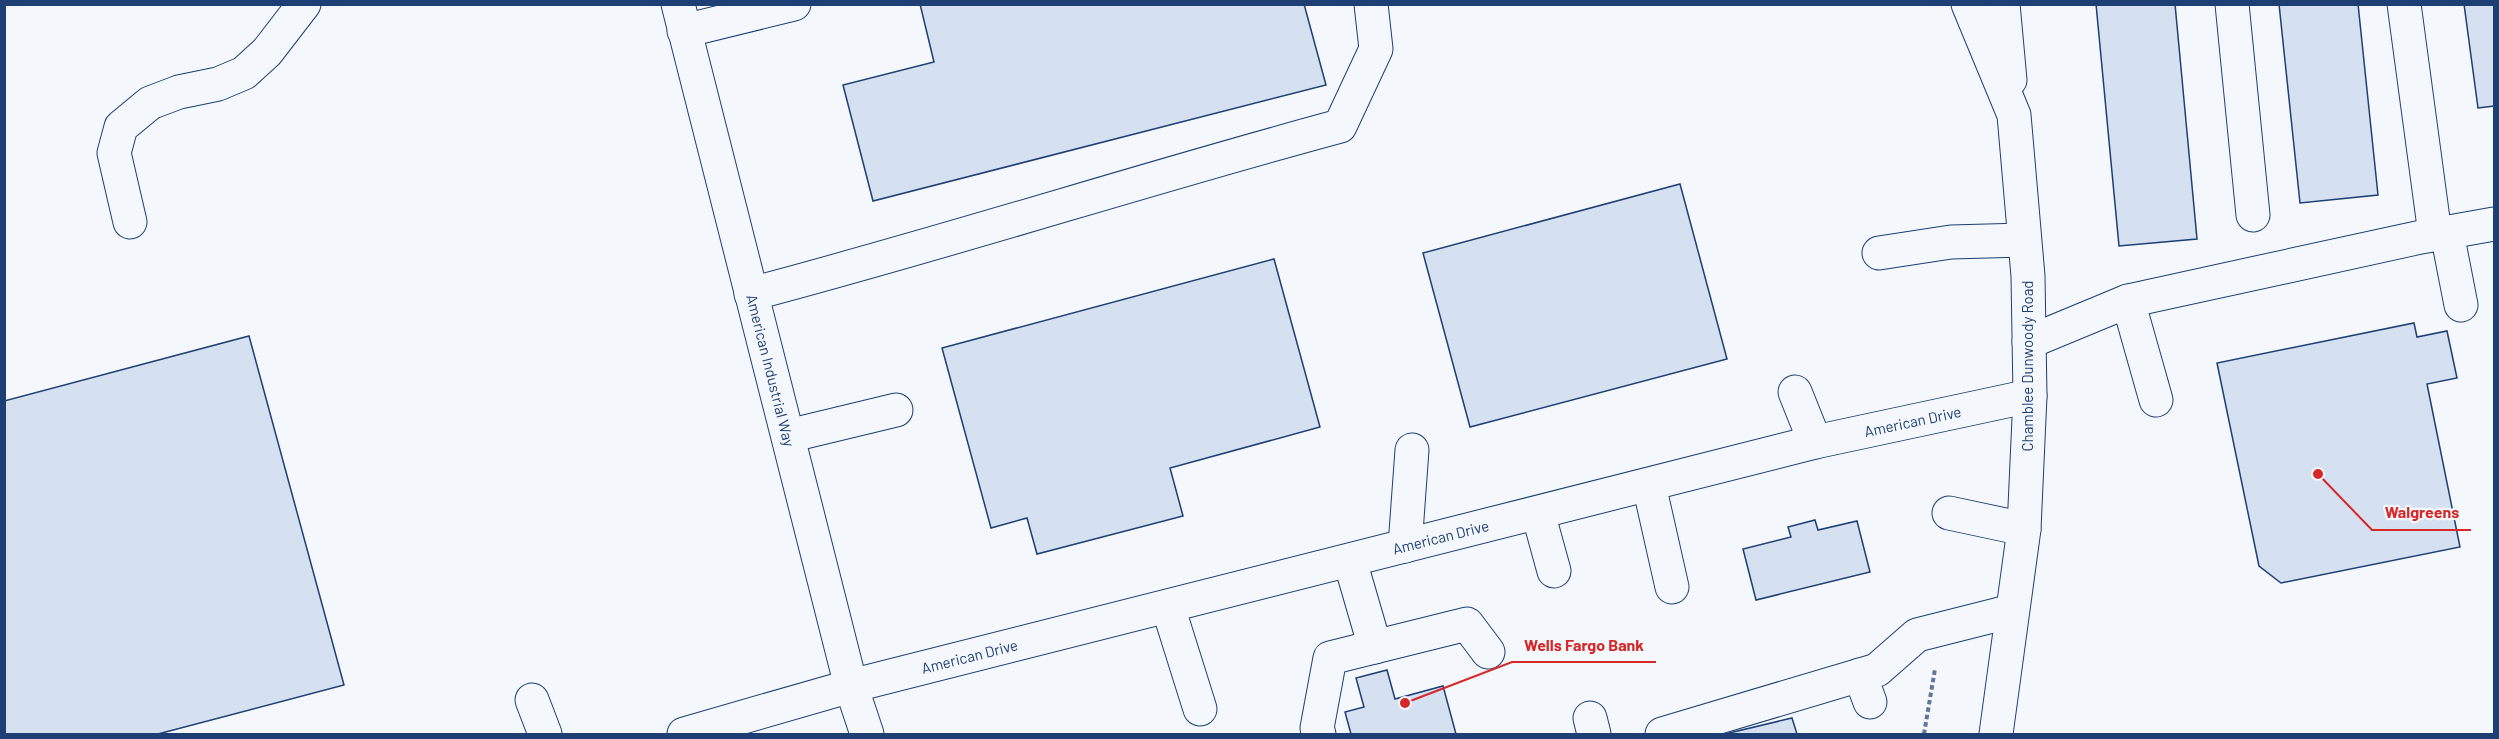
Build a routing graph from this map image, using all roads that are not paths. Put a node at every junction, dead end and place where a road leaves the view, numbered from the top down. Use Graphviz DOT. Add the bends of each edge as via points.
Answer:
graph roads {
  1 [pos="304,4"];
  2 [pos="794,4"];
  3 [pos="1371,4"];
  4 [pos="1968,4"];
  5 [pos="2003,4"];
  6 [pos="2232,4"];
  7 [pos="2404,4"];
  8 [pos="681,18"];
  9 [pos="2014,115"];
  10 [pos="2253,214"];
  11 [pos="130,222"];
  12 [pos="2494,224"];
  13 [pos="2441,233"];
  14 [pos="2025,240"];
  15 [pos="1880,253"];
  16 [pos="751,294"];
  17 [pos="2128,302"];
  18 [pos="2461,305"];
  19 [pos="2029,342"];
  20 [pos="1795,392"];
  21 [pos="2030,396"];
  22 [pos="2156,399"];
  23 [pos="896,410"];
  24 [pos="788,436"];
  25 [pos="1815,442"];
  26 [pos="1412,450"];
  27 [pos="1649,484"];
  28 [pos="1538,513"];
  29 [pos="1949,513"];
  30 [pos="2024,529"];
  31 [pos="1406,546"];
  32 [pos="1350,561"];
  33 [pos="1554,571"];
  34 [pos="1672,587"];
  35 [pos="1168,607"];
  36 [pos="2012,611"];
  37 [pos="1375,647"];
  38 [pos="1488,652"];
  39 [pos="851,686"];
  40 [pos="532,700"];
  41 [pos="1200,709"];
  42 [pos="545,735"];
  43 [pos="684,735"];
  44 [pos="867,735"];
  45 [pos="1319,735"];
  46 [pos="1662,735"];
  47 [pos="1996,735"];
  1 -- 11 [label="street" via="267,52 244,73 150,103 121,127 114,153"];
  2 -- 8 [label="street"];
  3 -- 16 [label="street" via="1376,49 1340,126"];
  4 -- 9 [label="street, Chamblee Dunwoody Road"];
  5 -- 9 [label="street"];
  6 -- 10 [label="street"];
  7 -- 13 [label="street"];
  8 -- 16 [label="street, American Industrial Way"];
  9 -- 14 [label="street, Chamblee Dunwoody Road"];
  12 -- 13 [label="street"];
  13 -- 17 [label="street"];
  13 -- 18 [label="street"];
  14 -- 15 [label="street" via="1951,242"];
  14 -- 19 [label="street, Chamblee Dunwoody Road"];
  16 -- 24 [label="street, American Industrial Way"];
  17 -- 19 [label="street"];
  17 -- 22 [label="street"];
  19 -- 21 [label="street, Chamblee Dunwoody Road"];
  20 -- 25 [label="street"];
  21 -- 25 [label="street, American Drive"];
  21 -- 30 [label="street, Chamblee Dunwoody Road"];
  23 -- 24 [label="street"];
  24 -- 39 [label="street, American Industrial Way"];
  25 -- 27 [label="street, American Drive"];
  26 -- 31 [label="street"];
  27 -- 28 [label="street, American Drive"];
  27 -- 34 [label="street"];
  28 -- 31 [label="street, American Drive"];
  28 -- 33 [label="street"];
  29 -- 30 [label="street"];
  30 -- 36 [label="street, Chamblee Dunwoody Road"];
  31 -- 32 [label="street, American Drive"];
  32 -- 35 [label="street, American Drive"];
  32 -- 37 [label="street"];
  35 -- 39 [label="street, American Drive"];
  35 -- 41 [label="street"];
  36 -- 46 [label="street" via="1917,635 1877,670 1865,688"];
  36 -- 47 [label="street, Chamblee Dunwoody Road"];
  37 -- 38 [label="street" via="1467,624"];
  37 -- 45 [label="street" via="1330,658"];
  39 -- 43 [label="street, American Drive"];
  39 -- 44 [label="street, American Industrial Way"];
  40 -- 42 [label="street"];
}
